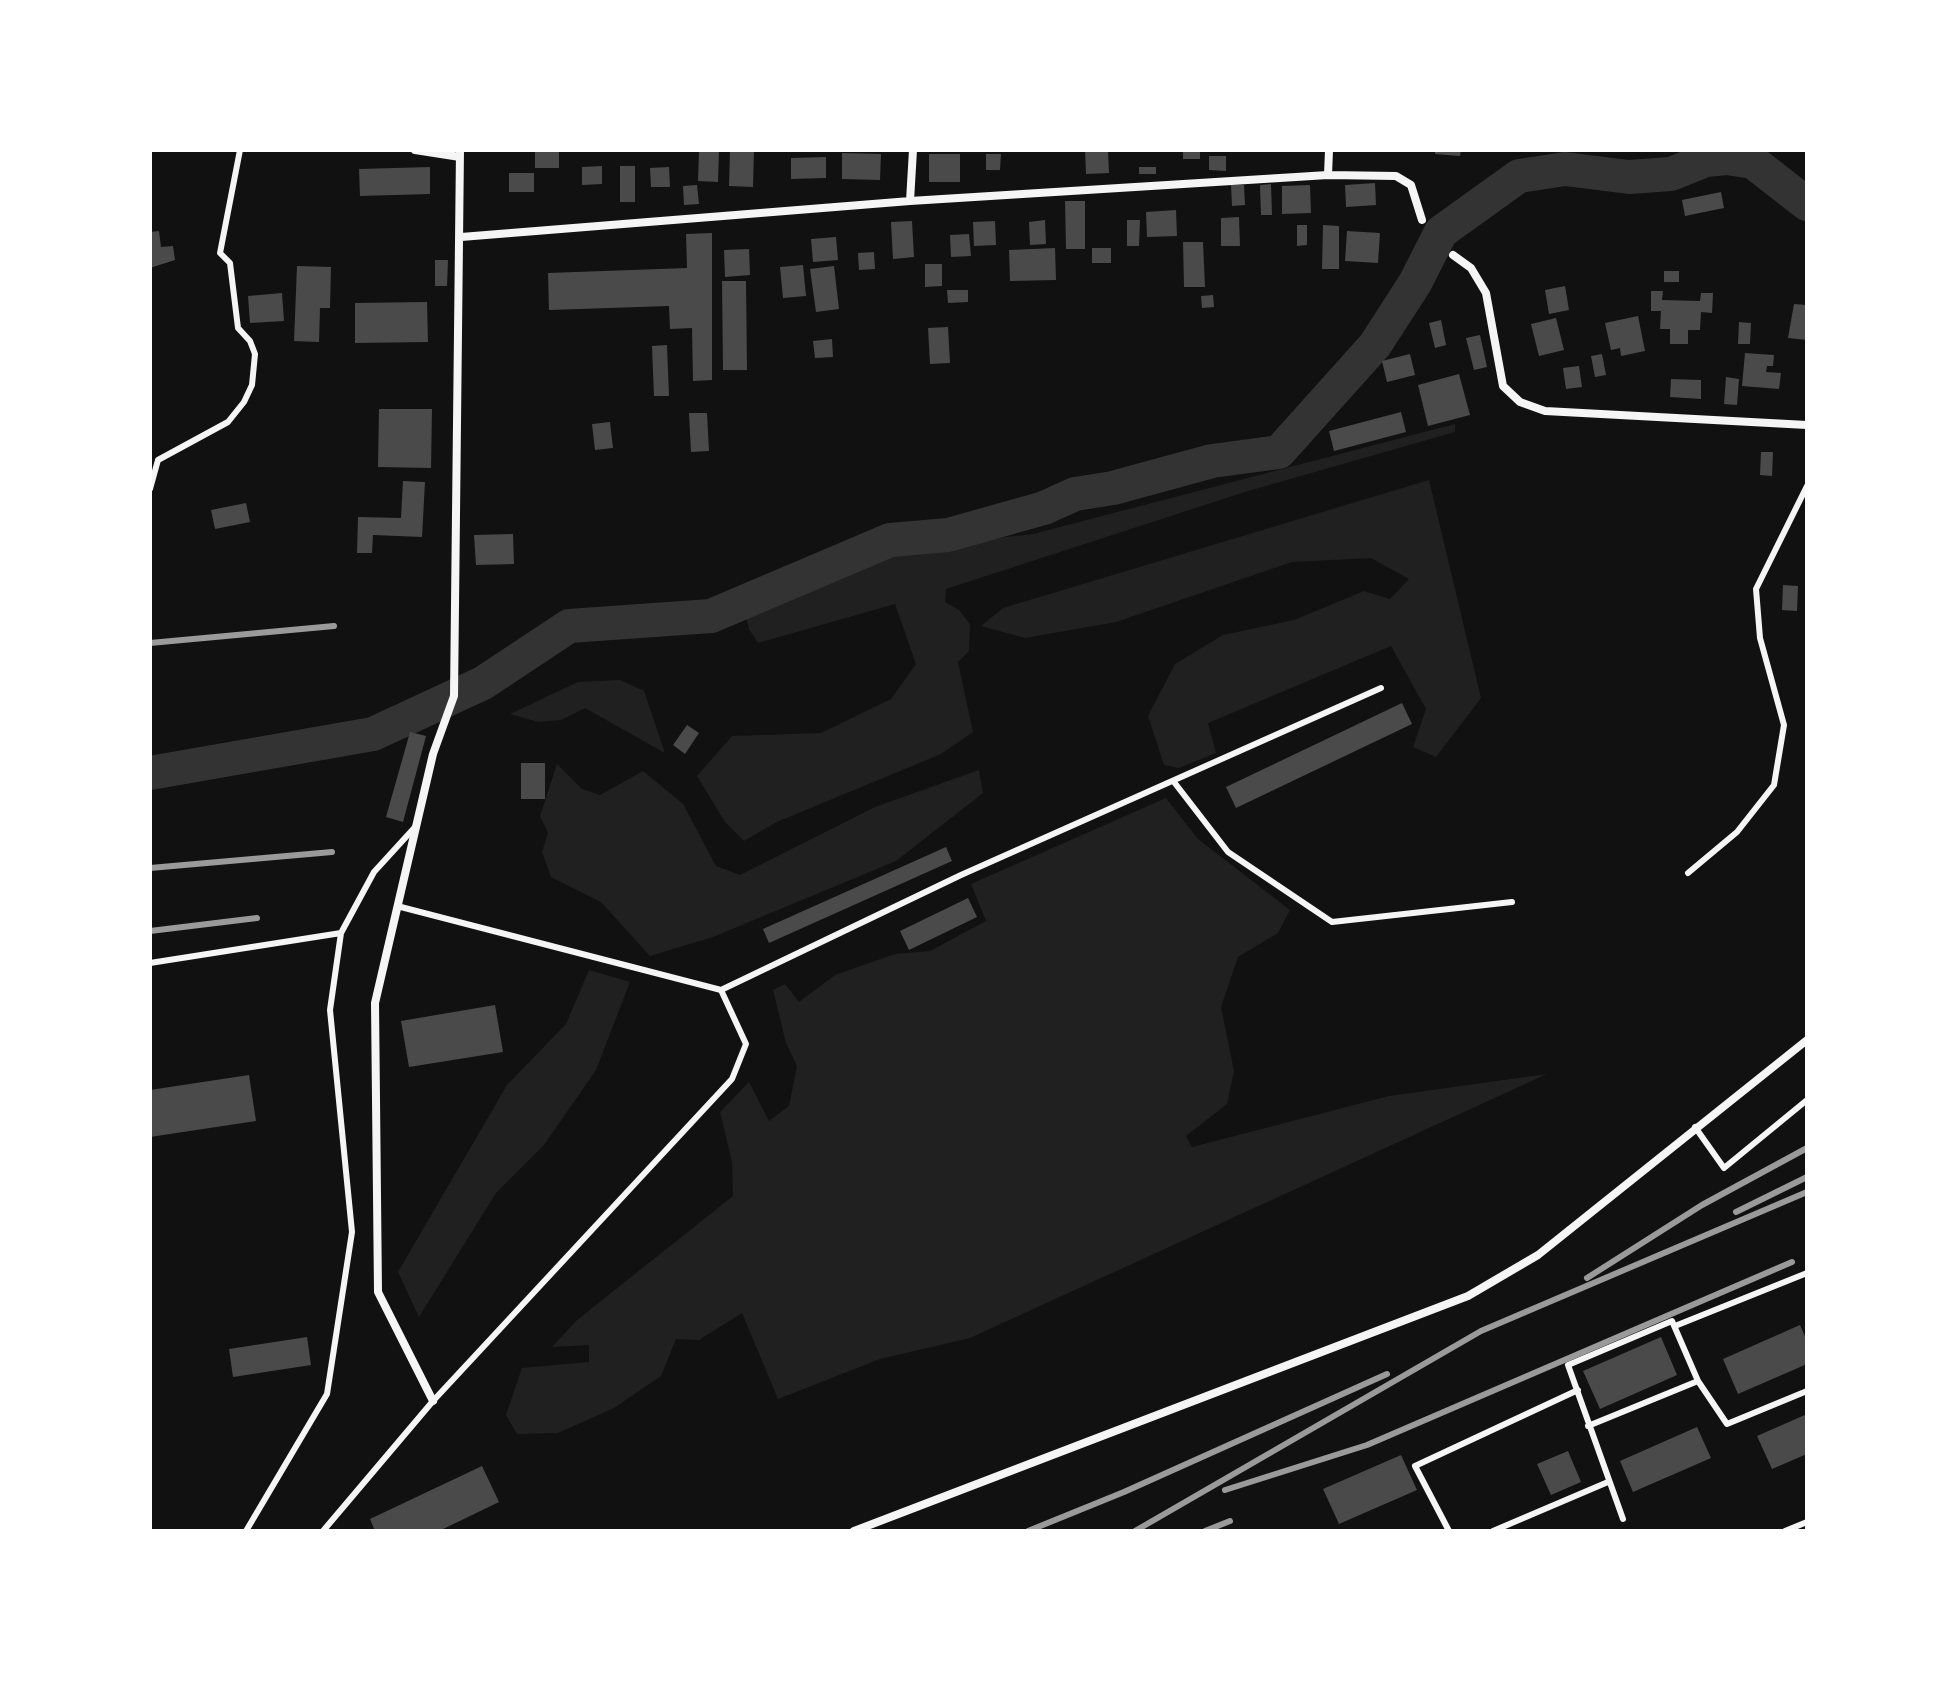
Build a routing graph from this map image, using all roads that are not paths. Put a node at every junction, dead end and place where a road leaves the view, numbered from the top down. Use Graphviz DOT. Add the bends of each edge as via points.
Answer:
graph roads {
  1 [pos="240,150"];
  2 [pos="415,150"];
  3 [pos="913,150"];
  4 [pos="1329,150"];
  5 [pos="460,153"];
  6 [pos="1328,175"];
  7 [pos="910,201"];
  8 [pos="1422,220"];
  9 [pos="461,237"];
  10 [pos="1453,255"];
  11 [pos="1807,425"];
  12 [pos="1807,486"];
  13 [pos="150,489"];
  14 [pos="1381,688"];
  15 [pos="1174,782"];
  16 [pos="416,826"];
  17 [pos="1688,873"];
  18 [pos="1512,902"];
  19 [pos="397,906"];
  20 [pos="341,933"];
  21 [pos="150,963"];
  22 [pos="721,990"];
  23 [pos="1807,1040"];
  24 [pos="1807,1100"];
  25 [pos="1695,1127"];
  26 [pos="1807,1273"];
  27 [pos="1675,1326"];
  28 [pos="1698,1381"];
  29 [pos="1578,1390"];
  30 [pos="1807,1391"];
  31 [pos="433,1401"];
  32 [pos="1588,1426"];
  33 [pos="1608,1482"];
  34 [pos="1623,1519"];
  35 [pos="1807,1522"];
  36 [pos="246,1531"];
  37 [pos="323,1531"];
  38 [pos="854,1531"];
  39 [pos="1449,1531"];
  40 [pos="1493,1531"];
  41 [pos="1785,1531"];
  1 -- 13 [label="lane" via="220,253 230,263 238,328 255,354 252,385 228,422 158,460"];
  2 -- 5 [label="street"];
  3 -- 7 [label="street"];
  4 -- 6 [label="street"];
  5 -- 9 [label="street"];
  6 -- 7 [label="street"];
  6 -- 8 [label="street" via="1396,176 1411,185"];
  7 -- 9 [label="street"];
  9 -- 16 [label="street" via="454,696"];
  10 -- 11 [label="street" via="1471,268 1486,293 1503,386 1520,402 1545,411"];
  12 -- 17 [label="lane" via="1756,589 1760,638 1784,725 1774,785 1737,832"];
  14 -- 15 [label="lane"];
  15 -- 18 [label="lane" via="1228,852 1332,922"];
  15 -- 22 [label="lane" via="961,875"];
  16 -- 19 [label="street"];
  16 -- 20 [label="lane" via="374,872"];
  19 -- 22 [label="lane"];
  19 -- 31 [label="street" via="375,1003 378,1292"];
  20 -- 21 [label="lane"];
  20 -- 36 [label="lane" via="330,1010 352,1232 327,1394"];
  22 -- 31 [label="lane" via="746,1044 732,1079"];
  23 -- 25 [label="street"];
  24 -- 25 [label="lane" via="1724,1168"];
  25 -- 38 [label="street" via="1538,1255 1468,1296"];
  26 -- 27 [label="lane"];
  27 -- 28 [label="lane"];
  27 -- 29 [label="lane" via="1672,1321 1568,1365"];
  28 -- 30 [label="lane" via="1727,1424"];
  28 -- 32 [label="lane"];
  29 -- 32 [label="lane"];
  29 -- 39 [label="lane" via="1415,1466"];
  31 -- 37 [label="lane"];
  32 -- 33 [label="lane"];
  33 -- 34 [label="lane"];
  33 -- 40 [label="lane"];
  35 -- 41 [label="lane"];
}
